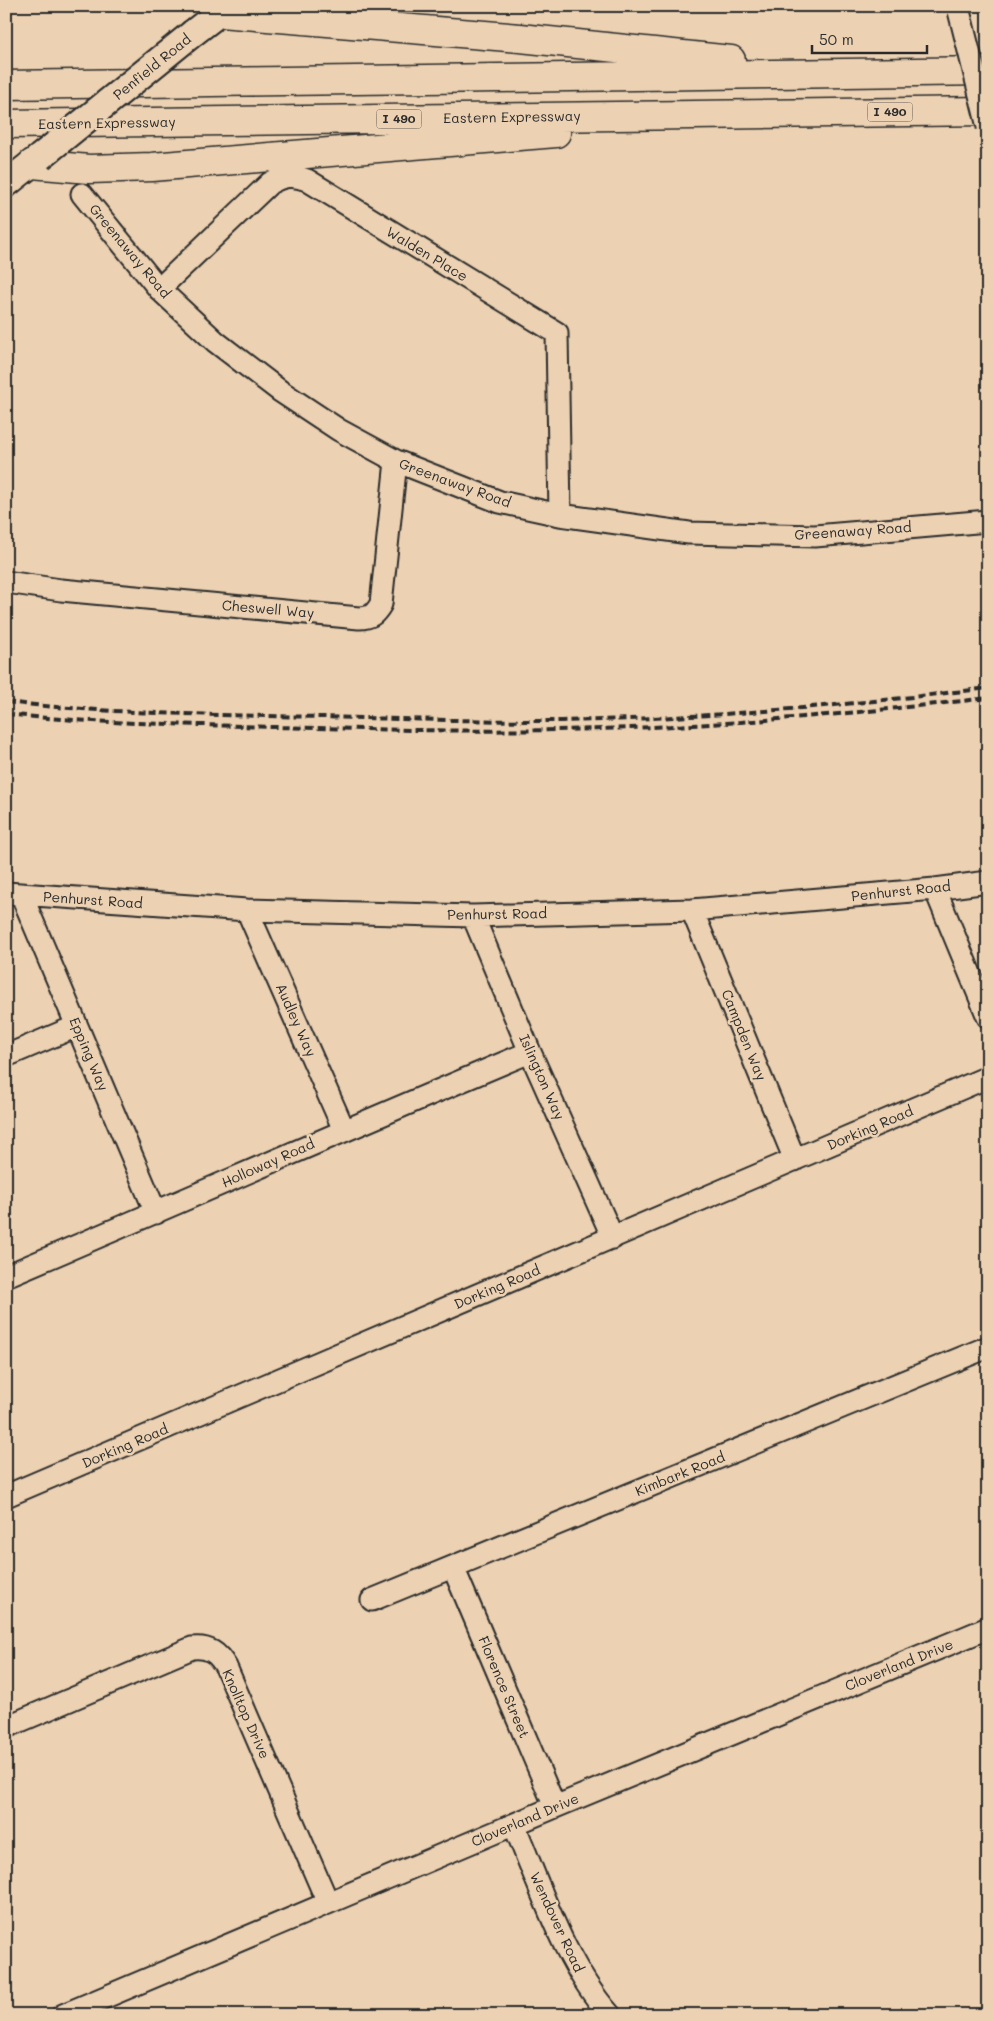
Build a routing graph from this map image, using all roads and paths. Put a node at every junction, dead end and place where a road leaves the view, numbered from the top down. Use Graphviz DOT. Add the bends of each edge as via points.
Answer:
graph roads {
  1 [pos="958,8"];
  2 [pos="224,9"];
  3 [pos="336,14"];
  4 [pos="988,71"];
  5 [pos="858,73"];
  6 [pos="6,85"];
  7 [pos="988,111"];
  8 [pos="792,113"];
  9 [pos="6,124"];
  10 [pos="988,127"];
  11 [pos="36,161"];
  12 [pos="6,184"];
  13 [pos="82,194"];
  14 [pos="159,289"];
  15 [pos="396,461"];
  16 [pos="560,515"];
  17 [pos="988,521"];
  18 [pos="6,582"];
  19 [pos="988,882"];
  20 [pos="936,889"];
  21 [pos="14,894"];
  22 [pos="247,910"];
  23 [pos="692,910"];
  24 [pos="473,916"];
  25 [pos="988,1017"];
  26 [pos="77,1026"];
  27 [pos="530,1052"];
  28 [pos="6,1056"];
  29 [pos="988,1078"];
  30 [pos="344,1130"];
  31 [pos="795,1160"];
  32 [pos="156,1213"];
  33 [pos="613,1238"];
  34 [pos="6,1276"];
  35 [pos="988,1347"];
  36 [pos="6,1496"];
  37 [pos="453,1567"];
  38 [pos="372,1600"];
  39 [pos="988,1628"];
  40 [pos="6,1727"];
  41 [pos="555,1807"];
  42 [pos="514,1825"];
  43 [pos="328,1902"];
  44 [pos="63,2015"];
  45 [pos="610,2015"];
  1 -- 10 [label="street, bridge"];
  2 -- 3 [label="highway"];
  2 -- 11 [label="main road, Penfield Road, bridge"];
  3 -- 5 [label="highway" via="520,38"];
  4 -- 5 [label="highway"];
  5 -- 6 [label="highway"];
  7 -- 8 [label="highway, Eastern Expressway / I 490"];
  8 -- 9 [label="highway, Eastern Expressway / I 490"];
  8 -- 11 [label="highway" via="152,167 89,169"];
  11 -- 12 [label="main road, Penfield Road"];
  13 -- 14 [label="street, Greenaway Road"];
  14 -- 15 [label="street, Greenaway Road" via="216,342 280,392"];
  14 -- 16 [label="street, Walden Place" via="270,184 289,175 307,180 557,333"];
  15 -- 16 [label="street, Greenaway Road" via="500,502"];
  15 -- 18 [label="street, Cheswell Way" via="381,604 371,616 359,618"];
  16 -- 17 [label="street, Greenaway Road" via="689,533 755,536 815,536"];
  19 -- 20 [label="street, Penhurst Road"];
  20 -- 23 [label="street, Penhurst Road"];
  20 -- 25 [label="street"];
  21 -- 22 [label="street, Penhurst Road"];
  21 -- 26 [label="street, Epping Way"];
  22 -- 24 [label="street, Penhurst Road"];
  22 -- 30 [label="street, Audley Way"];
  23 -- 24 [label="street, Penhurst Road"];
  23 -- 31 [label="street, Campden Way"];
  24 -- 27 [label="street, Islington Way"];
  26 -- 28 [label="street"];
  26 -- 32 [label="street, Epping Way"];
  27 -- 30 [label="street, Holloway Road"];
  27 -- 33 [label="street, Islington Way"];
  29 -- 31 [label="street, Dorking Road"];
  30 -- 32 [label="street, Holloway Road"];
  31 -- 33 [label="street, Dorking Road"];
  32 -- 34 [label="street, Holloway Road"];
  33 -- 36 [label="street, Dorking Road"];
  35 -- 37 [label="street, Kimbark Road"];
  37 -- 38 [label="street, Kimbark Road"];
  37 -- 41 [label="street, Florence Street"];
  39 -- 41 [label="street, Cloverland Drive"];
  40 -- 43 [label="street, Knolltop Drive" via="192,1648 209,1649 226,1666"];
  41 -- 42 [label="street, Cloverland Drive"];
  42 -- 43 [label="street, Cloverland Drive"];
  42 -- 45 [label="street, Wendover Road" via="573,1960"];
  43 -- 44 [label="street, Cloverland Drive"];
}
